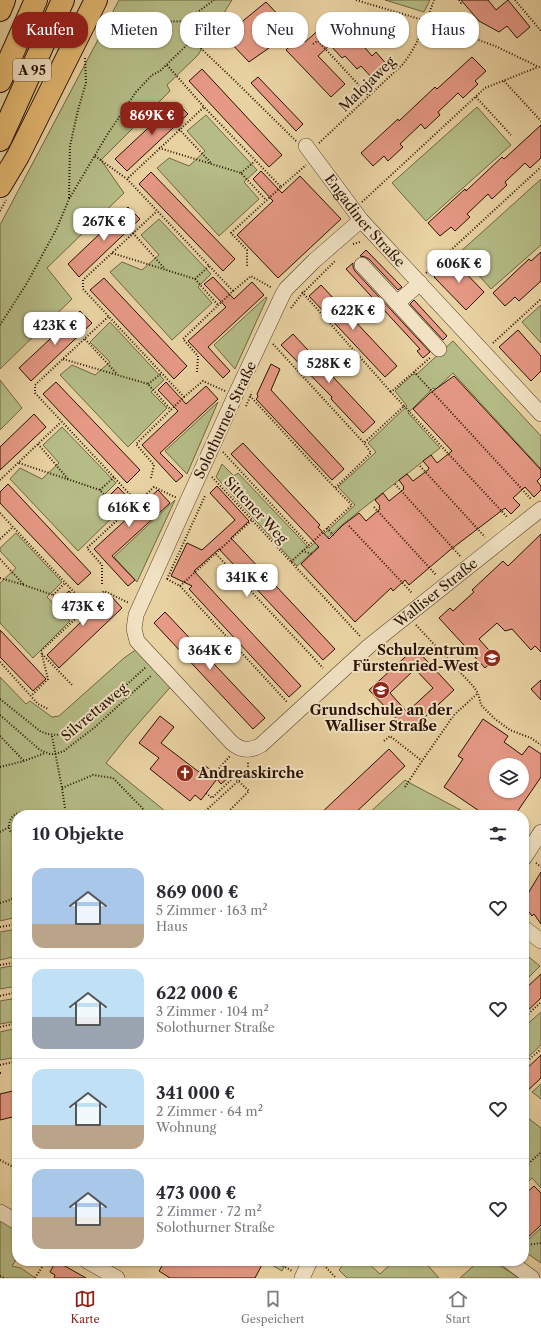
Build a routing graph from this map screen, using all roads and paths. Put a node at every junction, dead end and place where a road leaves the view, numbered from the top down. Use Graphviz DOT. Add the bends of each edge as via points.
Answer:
graph roads {
  1 [pos="4,0"];
  2 [pos="36,0"];
  3 [pos="63,0"];
  4 [pos="214,0"];
  5 [pos="356,0"];
  6 [pos="434,0"];
  7 [pos="459,0"];
  8 [pos="515,0"];
  9 [pos="462,2"];
  10 [pos="0,10"];
  11 [pos="100,10"];
  12 [pos="197,12"];
  13 [pos="429,12"];
  14 [pos="417,18"];
  15 [pos="180,21"];
  16 [pos="541,31"];
  17 [pos="479,40"];
  18 [pos="417,41"];
  19 [pos="313,44"];
  20 [pos="184,48"];
  21 [pos="201,48"];
  22 [pos="85,55"];
  23 [pos="167,65"];
  24 [pos="540,67"];
  25 [pos="0,81"];
  26 [pos="504,81"];
  27 [pos="369,96"];
  28 [pos="476,97"];
  29 [pos="204,107"];
  30 [pos="541,121"];
  31 [pos="179,129"];
  32 [pos="511,135"];
  33 [pos="0,140"];
  34 [pos="159,148"];
  35 [pos="311,152"];
  36 [pos="95,156"];
  37 [pos="255,160"];
  38 [pos="213,164"];
  39 [pos="541,167"];
  40 [pos="241,173"];
  41 [pos="126,179"];
  42 [pos="0,186"];
  43 [pos="280,187"];
  44 [pos="69,199"];
  45 [pos="266,200"];
  46 [pos="157,211"];
  47 [pos="357,215"];
  48 [pos="133,233"];
  49 [pos="360,242"];
  50 [pos="350,246"];
  51 [pos="112,253"];
  52 [pos="340,256"];
  53 [pos="362,265"];
  54 [pos="209,266"];
  55 [pos="247,267"];
  56 [pos="166,270"];
  57 [pos="195,279"];
  58 [pos="418,281"];
  59 [pos="298,288"];
  60 [pos="233,291"];
  61 [pos="283,294"];
  62 [pos="541,299"];
  63 [pos="397,303"];
  64 [pos="218,305"];
  65 [pos="290,311"];
  66 [pos="110,316"];
  67 [pos="0,325"];
  68 [pos="85,339"];
  69 [pos="269,339"];
  70 [pos="439,349"];
  71 [pos="271,351"];
  72 [pos="483,352"];
  73 [pos="63,359"];
  74 [pos="197,372"];
  75 [pos="414,372"];
  76 [pos="162,373"];
  77 [pos="118,375"];
  78 [pos="148,384"];
  79 [pos="242,390"];
  80 [pos="391,392"];
  81 [pos="250,396"];
  82 [pos="184,397"];
  83 [pos="404,406"];
  84 [pos="171,410"];
  85 [pos="244,410"];
  86 [pos="541,414"];
  87 [pos="61,421"];
  88 [pos="364,443"];
  89 [pos="38,444"];
  90 [pos="219,447"];
  91 [pos="221,459"];
  92 [pos="18,463"];
  93 [pos="420,466"];
  94 [pos="210,472"];
  95 [pos="114,477"];
  96 [pos="151,478"];
  97 [pos="0,480"];
  98 [pos="69,480"];
  99 [pos="394,484"];
  100 [pos="335,488"];
  101 [pos="100,490"];
  102 [pos="206,492"];
  103 [pos="137,502"];
  104 [pos="187,502"];
  105 [pos="536,504"];
  106 [pos="374,507"];
  107 [pos="0,513"];
  108 [pos="122,515"];
  109 [pos="508,518"];
  110 [pos="252,520"];
  111 [pos="349,526"];
  112 [pos="13,527"];
  113 [pos="327,528"];
  114 [pos="334,536"];
  115 [pos="485,537"];
  116 [pos="0,540"];
  117 [pos="309,545"];
  118 [pos="302,551"];
  119 [pos="216,554"];
  120 [pos="312,554"];
  121 [pos="460,556"];
  122 [pos="0,559"];
  123 [pos="291,562"];
  124 [pos="436,575"];
  125 [pos="161,576"];
  126 [pos="0,578"];
  127 [pos="65,583"];
  128 [pos="102,584"];
  129 [pos="24,585"];
  130 [pos="180,586"];
  131 [pos="412,593"];
  132 [pos="53,596"];
  133 [pos="88,607"];
  134 [pos="139,608"];
  135 [pos="75,619"];
  136 [pos="414,623"];
  137 [pos="360,636"];
  138 [pos="42,653"];
  139 [pos="0,662"];
  140 [pos="157,664"];
  141 [pos="323,668"];
  142 [pos="73,686"];
  143 [pos="478,693"];
  144 [pos="31,696"];
  145 [pos="0,699"];
  146 [pos="287,702"];
  147 [pos="48,709"];
  148 [pos="0,715"];
  149 [pos="52,735"];
  150 [pos="0,736"];
  151 [pos="384,741"];
  152 [pos="541,745"];
  153 [pos="238,748"];
  154 [pos="45,753"];
  155 [pos="55,754"];
  156 [pos="248,760"];
  157 [pos="24,761"];
  158 [pos="422,761"];
  159 [pos="222,765"];
  160 [pos="0,767"];
  161 [pos="216,773"];
  162 [pos="234,777"];
  163 [pos="238,781"];
  164 [pos="62,788"];
  165 [pos="405,788"];
  166 [pos="206,793"];
  167 [pos="65,810"];
  168 [pos="144,810"];
  169 [pos="206,810"];
  170 [pos="230,810"];
  171 [pos="12,817"];
  172 [pos="9,827"];
  173 [pos="0,832"];
  174 [pos="541,832"];
  175 [pos="12,835"];
  176 [pos="529,860"];
  177 [pos="541,867"];
  178 [pos="12,899"];
  179 [pos="0,903"];
  180 [pos="12,925"];
  181 [pos="0,927"];
  182 [pos="529,932"];
  183 [pos="541,941"];
  184 [pos="12,963"];
  185 [pos="0,965"];
  186 [pos="12,993"];
  187 [pos="0,996"];
  188 [pos="541,1002"];
  189 [pos="529,1013"];
  190 [pos="12,1024"];
  191 [pos="0,1027"];
  192 [pos="541,1049"];
  193 [pos="529,1060"];
  194 [pos="12,1062"];
  195 [pos="0,1065"];
  196 [pos="541,1152"];
  197 [pos="0,1160"];
  198 [pos="529,1163"];
  199 [pos="12,1166"];
  200 [pos="0,1212"];
  201 [pos="12,1219"];
  202 [pos="541,1243"];
  203 [pos="529,1245"];
  204 [pos="43,1266"];
  205 [pos="96,1266"];
  206 [pos="283,1266"];
  207 [pos="310,1266"];
  208 [pos="322,1266"];
  209 [pos="516,1266"];
  210 [pos="298,1275"];
  211 [pos="0,1276"];
  212 [pos="4,1278"];
  213 [pos="35,1278"];
  214 [pos="117,1278"];
  215 [pos="336,1278"];
  216 [pos="532,1278"];
  1 -- 10 [label="highway"];
  2 -- 25 [label="highway, A 95"];
  3 -- 33 [label="highway, A 95"];
  4 -- 12 [label="path"];
  5 -- 14 [label="path"];
  6 -- 13 [label="path, Malojaweg"];
  7 -- 9 [label="path"];
  8 -- 16 [label="path"];
  11 -- 15 [label="path" via="125,23"];
  11 -- 42 [label="highway"];
  17 -- 24 [label="path"];
  18 -- 27 [label="path, Malojaweg" via="395,73"];
  19 -- 27 [label="path" via="318,41"];
  20 -- 23 [label="path"];
  21 -- 35 [label="path" via="296,141"];
  22 -- 44 [label="path" via="86,83 70,146"];
  23 -- 29 [label="path"];
  23 -- 36 [label="path" via="152,75 136,92"];
  24 -- 26 [label="path"];
  26 -- 28 [label="path" via="485,88"];
  26 -- 30 [label="path"];
  27 -- 35 [label="path, Malojaweg"];
  28 -- 32 [label="path"];
  28 -- 47 [label="path"];
  29 -- 31 [label="path"];
  29 -- 37 [label="path"];
  31 -- 34 [label="path"];
  31 -- 38 [label="path"];
  34 -- 38 [label="path"];
  34 -- 41 [label="path"];
  35 -- 43 [label="path, Malojaweg"];
  35 -- 47 [label="street, Engadiner Straße"];
  36 -- 41 [label="path"];
  36 -- 44 [label="path"];
  37 -- 40 [label="path"];
  37 -- 43 [label="path"];
  38 -- 40 [label="path"];
  39 -- 58 [label="path"];
  40 -- 45 [label="path"];
  41 -- 46 [label="path"];
  43 -- 45 [label="path, Malojaweg"];
  44 -- 67 [label="path" via="58,228"];
  45 -- 55 [label="path, Malojaweg" via="231,234 247,250"];
  46 -- 48 [label="path"];
  46 -- 54 [label="path"];
  47 -- 58 [label="street, Engadiner Straße"];
  47 -- 59 [label="street, Solothurner Straße" via="314,261"];
  48 -- 51 [label="path"];
  48 -- 56 [label="path"];
  49 -- 50 [label="path"];
  51 -- 56 [label="path"];
  51 -- 66 [label="path" via="83,280 83,289"];
  52 -- 59 [label="path"];
  53 -- 63 [label="street"];
  54 -- 57 [label="path"];
  54 -- 60 [label="path"];
  56 -- 57 [label="path"];
  57 -- 64 [label="path"];
  58 -- 63 [label="street"];
  58 -- 72 [label="street, Engadiner Straße"];
  59 -- 61 [label="street, Solothurner Straße"];
  59 -- 65 [label="path"];
  59 -- 80 [label="path"];
  60 -- 61 [label="path" via="251,276"];
  60 -- 64 [label="path"];
  61 -- 69 [label="street, Solothurner Straße"];
  62 -- 72 [label="path"];
  63 -- 70 [label="street"];
  64 -- 74 [label="path" via="183,339 198,356"];
  66 -- 68 [label="path"];
  66 -- 76 [label="path"];
  68 -- 73 [label="path"];
  68 -- 77 [label="path"];
  69 -- 71 [label="path"];
  69 -- 79 [label="street, Solothurner Straße"];
  69 -- 88 [label="path"];
  70 -- 75 [label="path"];
  72 -- 86 [label="street, Engadiner Straße"];
  73 -- 77 [label="path"];
  73 -- 87 [label="path" via="35,385 36,393"];
  75 -- 80 [label="path"];
  75 -- 105 [label="path"];
  76 -- 78 [label="path"];
  76 -- 82 [label="path"];
  77 -- 78 [label="path"];
  78 -- 84 [label="path"];
  79 -- 81 [label="path"];
  79 -- 81 [label="path"];
  79 -- 82 [label="path" via="203,381"];
  79 -- 90 [label="street, Solothurner Straße"];
  80 -- 83 [label="path"];
  81 -- 85 [label="path"];
  81 -- 100 [label="path"];
  82 -- 84 [label="path"];
  83 -- 88 [label="path"];
  83 -- 109 [label="path"];
  84 -- 96 [label="path" via="136,444 154,465"];
  87 -- 89 [label="path"];
  87 -- 95 [label="path"];
  88 -- 100 [label="path" via="371,453"];
  89 -- 92 [label="path"];
  89 -- 98 [label="path"];
  90 -- 91 [label="path"];
  90 -- 94 [label="street, Solothurner Straße"];
  90 -- 117 [label="path"];
  92 -- 97 [label="path"];
  92 -- 98 [label="path"];
  93 -- 115 [label="path"];
  94 -- 104 [label="street, Solothurner Straße"];
  94 -- 110 [label="path, Sittener Weg"];
  95 -- 101 [label="path"];
  95 -- 103 [label="path"];
  98 -- 101 [label="path"];
  99 -- 121 [label="path"];
  100 -- 113 [label="path" via="352,505"];
  101 -- 108 [label="path"];
  102 -- 125 [label="path"];
  103 -- 104 [label="path" via="154,487"];
  103 -- 108 [label="path"];
  104 -- 125 [label="street, Solothurner Straße"];
  105 -- 153 [label="street, Walliser Straße" via="369,646 261,745 249,750"];
  106 -- 124 [label="path"];
  107 -- 112 [label="path"];
  108 -- 128 [label="path" via="86,548 102,565"];
  110 -- 119 [label="path"];
  110 -- 123 [label="path, Sittener Weg"];
  111 -- 131 [label="path"];
  112 -- 116 [label="path"];
  112 -- 127 [label="path"];
  113 -- 114 [label="path"];
  113 -- 117 [label="path"];
  117 -- 118 [label="path"];
  118 -- 120 [label="path"];
  118 -- 123 [label="path"];
  119 -- 130 [label="path"];
  119 -- 141 [label="path"];
  122 -- 129 [label="path"];
  123 -- 137 [label="path, Sittener Weg"];
  125 -- 130 [label="path"];
  125 -- 134 [label="street, Solothurner Straße"];
  126 -- 129 [label="path"];
  127 -- 132 [label="path"];
  127 -- 133 [label="path"];
  129 -- 132 [label="path"];
  130 -- 146 [label="path"];
  132 -- 135 [label="path"];
  133 -- 134 [label="path" via="104,591"];
  133 -- 135 [label="path"];
  134 -- 140 [label="street, Solothurner Straße" via="135,618 136,638"];
  135 -- 138 [label="path"];
  136 -- 143 [label="path"];
  138 -- 142 [label="path"];
  138 -- 144 [label="path" via="48,680"];
  139 -- 144 [label="path"];
  140 -- 149 [label="path, Silvrettaweg" via="85,721 68,732"];
  140 -- 153 [label="street"];
  140 -- 155 [label="path, Silvrettaweg" via="90,731 64,751"];
  143 -- 152 [label="path" via="481,705 495,719 510,730"];
  143 -- 158 [label="path" via="454,715"];
  144 -- 147 [label="path" via="38,704"];
  145 -- 149 [label="path, Silvrettaweg" via="34,728"];
  148 -- 154 [label="path"];
  149 -- 155 [label="path"];
  150 -- 157 [label="path"];
  151 -- 158 [label="path" via="390,736"];
  153 -- 159 [label="path"];
  154 -- 155 [label="path, Silvrettaweg"];
  154 -- 157 [label="path"];
  155 -- 164 [label="path"];
  156 -- 163 [label="path" via="248,772"];
  157 -- 160 [label="path"];
  158 -- 165 [label="path"];
  159 -- 161 [label="path"];
  159 -- 162 [label="path"];
  162 -- 163 [label="path"];
  162 -- 166 [label="path" via="212,798"];
  163 -- 169 [label="path"];
  163 -- 170 [label="path" via="249,792"];
  164 -- 167 [label="path"];
  164 -- 168 [label="path" via="94,775 113,778"];
  171 -- 172 [label="path"];
  172 -- 173 [label="path"];
  172 -- 175 [label="path"];
  174 -- 176 [label="street"];
  176 -- 177 [label="path"];
  178 -- 179 [label="path"];
  180 -- 181 [label="path"];
  182 -- 183 [label="street"];
  184 -- 185 [label="path"];
  186 -- 187 [label="path"];
  188 -- 189 [label="path"];
  190 -- 191 [label="path"];
  192 -- 193 [label="path"];
  194 -- 195 [label="path"];
  196 -- 198 [label="path"];
  197 -- 199 [label="path"];
  200 -- 201 [label="street"];
  202 -- 203 [label="path"];
  204 -- 213 [label="path"];
  205 -- 214 [label="street"];
  206 -- 210 [label="path"];
  207 -- 210 [label="street"];
  208 -- 215 [label="path"];
  209 -- 216 [label="street"];
  211 -- 212 [label="path"];
}
